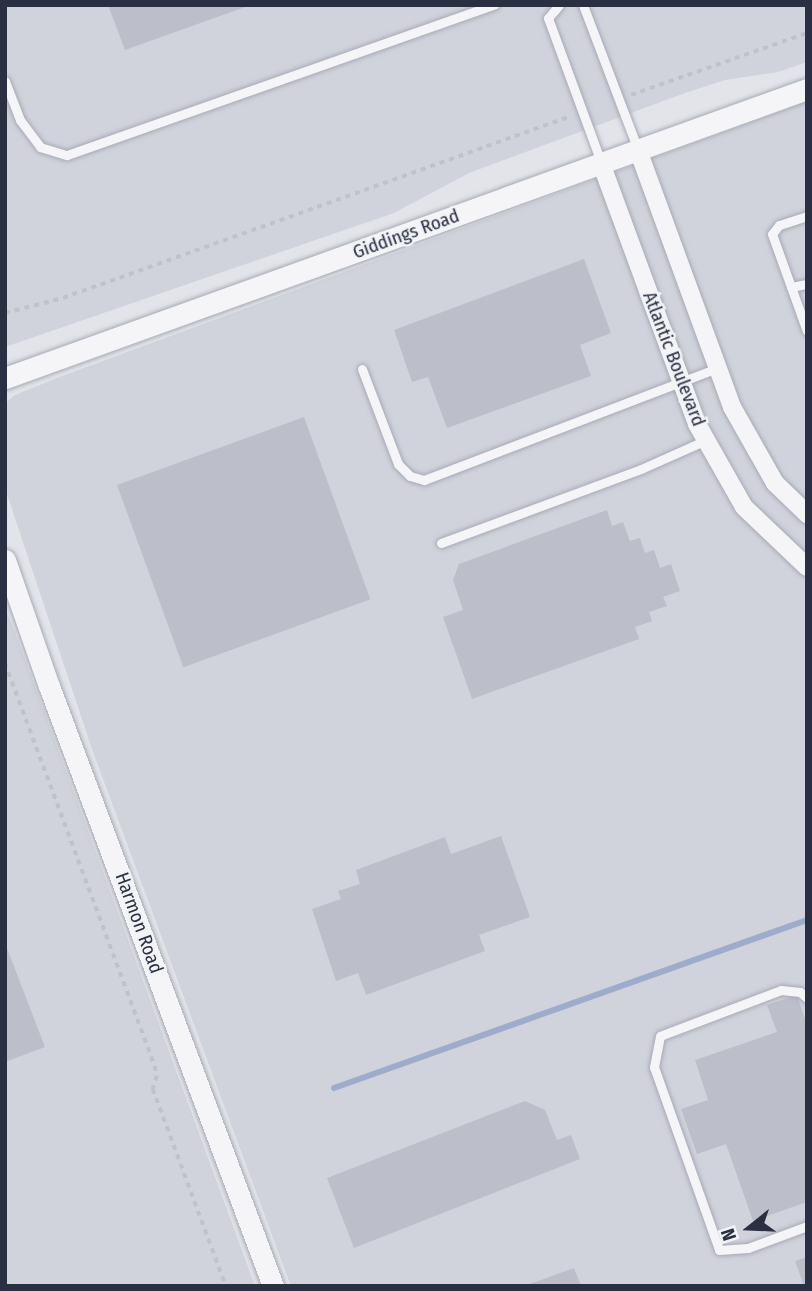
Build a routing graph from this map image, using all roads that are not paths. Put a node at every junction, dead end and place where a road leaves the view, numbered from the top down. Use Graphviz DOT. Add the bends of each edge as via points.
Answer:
graph roads {
  1 [pos="494,5"];
  2 [pos="559,5"];
  3 [pos="583,5"];
  4 [pos="5,81"];
  5 [pos="807,89"];
  6 [pos="638,150"];
  7 [pos="601,163"];
  8 [pos="807,216"];
  9 [pos="807,284"];
  10 [pos="791,287"];
  11 [pos="807,331"];
  12 [pos="718,368"];
  13 [pos="362,369"];
  14 [pos="5,378"];
  15 [pos="681,380"];
  16 [pos="706,440"];
  17 [pos="807,514"];
  18 [pos="441,543"];
  19 [pos="5,560"];
  20 [pos="807,568"];
  21 [pos="807,998"];
  22 [pos="807,1226"];
  23 [pos="273,1286"];
  1 -- 4 [label="lane" via="67,155 40,146 20,120"];
  2 -- 7 [label="lane" via="548,18"];
  3 -- 6 [label="lane"];
  5 -- 6 [label="street, Giddings Road"];
  6 -- 7 [label="street, Giddings Road"];
  6 -- 12 [label="street, Atlantic Boulevard"];
  7 -- 14 [label="street, Giddings Road"];
  7 -- 15 [label="street, Atlantic Boulevard"];
  8 -- 10 [label="lane" via="779,225 772,234"];
  9 -- 10 [label="lane"];
  10 -- 11 [label="lane"];
  12 -- 15 [label="lane"];
  12 -- 17 [label="street, Atlantic Boulevard" via="732,407 775,483"];
  13 -- 15 [label="lane" via="398,464 410,476 424,480"];
  15 -- 16 [label="street, Atlantic Boulevard"];
  16 -- 18 [label="lane"];
  16 -- 20 [label="street, Atlantic Boulevard" via="744,507"];
  19 -- 23 [label="street, Harmon Road"];
  21 -- 22 [label="lane" via="800,992 782,990 660,1036 654,1067 719,1250 748,1248"];
}
